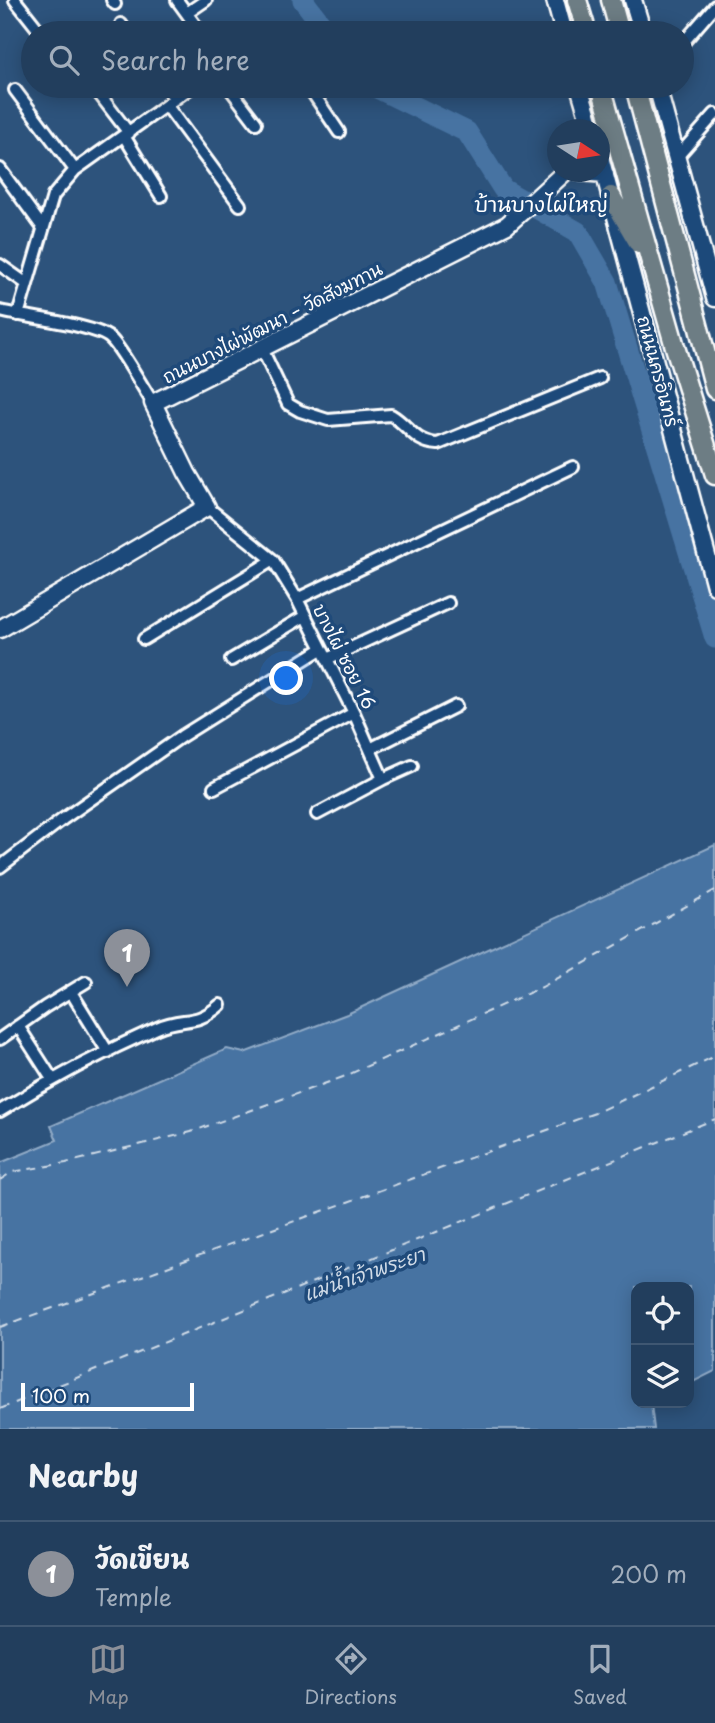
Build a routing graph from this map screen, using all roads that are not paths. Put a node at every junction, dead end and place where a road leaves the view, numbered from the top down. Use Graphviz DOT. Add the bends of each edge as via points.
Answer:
graph roads {
  1 [pos="15,0"];
  2 [pos="177,0"];
  3 [pos="206,0"];
  4 [pos="555,0"];
  5 [pos="578,0"];
  6 [pos="611,0"];
  7 [pos="633,0"];
  8 [pos="715,6"];
  9 [pos="187,13"];
  10 [pos="32,21"];
  11 [pos="193,21"];
  12 [pos="561,21"];
  13 [pos="584,21"];
  14 [pos="617,21"];
  15 [pos="639,21"];
  16 [pos="694,30"];
  17 [pos="15,90"];
  18 [pos="101,98"];
  19 [pos="169,98"];
  20 [pos="177,98"];
  21 [pos="237,98"];
  22 [pos="316,98"];
  23 [pos="583,98"];
  24 [pos="604,98"];
  25 [pos="638,98"];
  26 [pos="660,98"];
  27 [pos="171,103"];
  28 [pos="715,114"];
  29 [pos="589,119"];
  30 [pos="256,123"];
  31 [pos="339,132"];
  32 [pos="126,135"];
  33 [pos="677,157"];
  34 [pos="0,169"];
  35 [pos="75,170"];
  36 [pos="554,182"];
  37 [pos="607,182"];
  38 [pos="162,196"];
  39 [pos="611,196"];
  40 [pos="240,205"];
  41 [pos="43,228"];
  42 [pos="650,262"];
  43 [pos="0,265"];
  44 [pos="27,284"];
  45 [pos="715,298"];
  46 [pos="0,311"];
  47 [pos="18,315"];
  48 [pos="262,349"];
  49 [pos="600,378"];
  50 [pos="715,389"];
  51 [pos="153,403"];
  52 [pos="573,467"];
  53 [pos="715,475"];
  54 [pos="207,507"];
  55 [pos="272,560"];
  56 [pos="715,586"];
  57 [pos="297,599"];
  58 [pos="448,603"];
  59 [pos="305,616"];
  60 [pos="0,629"];
  61 [pos="144,639"];
  62 [pos="324,654"];
  63 [pos="230,660"];
  64 [pos="456,706"];
  65 [pos="354,713"];
  66 [pos="370,749"];
  67 [pos="412,766"];
  68 [pos="383,779"];
  69 [pos="214,788"];
  70 [pos="317,814"];
  71 [pos="0,867"];
  72 [pos="86,982"];
  73 [pos="71,992"];
  74 [pos="220,1004"];
  75 [pos="18,1026"];
  76 [pos="0,1040"];
  77 [pos="108,1052"];
  78 [pos="52,1079"];
  79 [pos="0,1111"];
  1 -- 10 [label="street"];
  2 -- 9 [label="street"];
  3 -- 9 [label="street"];
  4 -- 12 [label="street"];
  5 -- 13 [label="main road"];
  6 -- 14 [label="main road"];
  7 -- 15 [label="street"];
  8 -- 16 [label="street"];
  9 -- 11 [label="street"];
  17 -- 35 [label="street"];
  18 -- 32 [label="street"];
  19 -- 27 [label="street"];
  20 -- 27 [label="street"];
  21 -- 30 [label="street"];
  22 -- 31 [label="street"];
  23 -- 29 [label="street"];
  24 -- 42 [label="main road, ถนนนครอินทร์"];
  25 -- 50 [label="main road"];
  26 -- 33 [label="street"];
  27 -- 32 [label="street"];
  27 -- 40 [label="street"];
  28 -- 33 [label="street"];
  32 -- 35 [label="street"];
  32 -- 38 [label="street"];
  33 -- 45 [label="street"];
  34 -- 41 [label="street"];
  35 -- 41 [label="street" via="53,196"];
  36 -- 48 [label="street, ถนนบางไผ่พัฒนา – วัดสังฆทาน" via="507,225"];
  37 -- 39 [label="street, ถนนนครอินทร์"];
  39 -- 42 [label="main road"];
  39 -- 56 [label="street, ถนนนครอินทร์"];
  41 -- 44 [label="street"];
  42 -- 53 [label="main road, ถนนนครอินทร์"];
  43 -- 44 [label="street"];
  44 -- 47 [label="street"];
  46 -- 47 [label="street"];
  47 -- 51 [label="street" via="108,337"];
  48 -- 49 [label="street" via="288,404 300,411 328,420 391,415 427,443 439,444"];
  48 -- 51 [label="street, ถนนบางไผ่พัฒนา – วัดสังฆทาน"];
  51 -- 54 [label="street, ถนนบางไผ่พัฒนา – วัดสังฆทาน"];
  52 -- 57 [label="street"];
  54 -- 55 [label="street, บางไผ่ ซอย 16"];
  54 -- 60 [label="street"];
  55 -- 57 [label="street, บางไผ่ ซอย 16"];
  55 -- 61 [label="street"];
  57 -- 59 [label="street, บางไผ่ ซอย 16"];
  58 -- 62 [label="street"];
  59 -- 62 [label="street, บางไผ่ ซอย 16"];
  59 -- 63 [label="street"];
  62 -- 65 [label="street, บางไผ่ ซอย 16"];
  62 -- 71 [label="street" via="182,736"];
  64 -- 66 [label="street"];
  65 -- 66 [label="street, บางไผ่ ซอย 16"];
  65 -- 69 [label="street"];
  66 -- 68 [label="street, บางไผ่ ซอย 16"];
  67 -- 68 [label="street"];
  68 -- 70 [label="street"];
  72 -- 73 [label="street"];
  73 -- 75 [label="street"];
  73 -- 77 [label="street"];
  74 -- 77 [label="street" via="207,1017 158,1027"];
  75 -- 76 [label="street"];
  75 -- 78 [label="street"];
  77 -- 78 [label="street"];
  78 -- 79 [label="street"];
}
